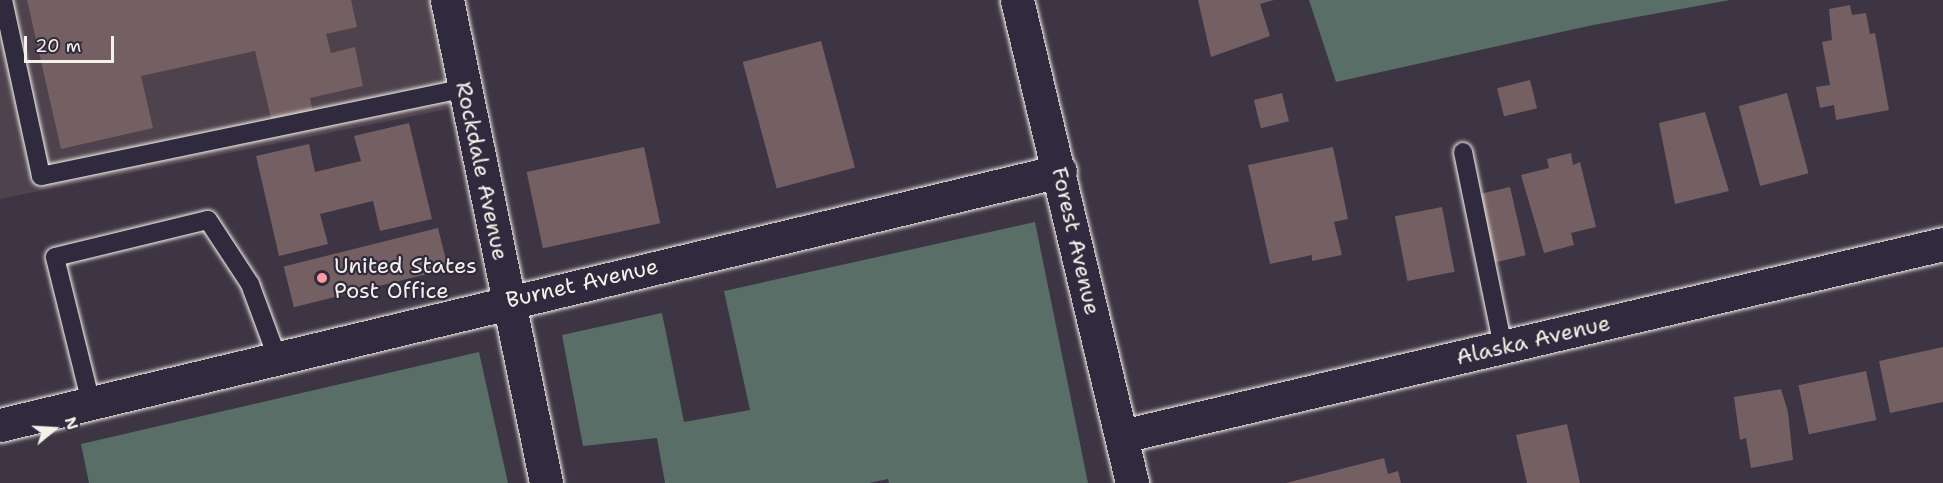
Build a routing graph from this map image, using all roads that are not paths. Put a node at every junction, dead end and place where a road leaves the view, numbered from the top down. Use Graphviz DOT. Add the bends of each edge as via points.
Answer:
graph roads {
  1 [pos="3,0"];
  2 [pos="447,0"];
  3 [pos="1017,0"];
  4 [pos="465,88"];
  5 [pos="1463,152"];
  6 [pos="1060,171"];
  7 [pos="1943,244"];
  8 [pos="508,300"];
  9 [pos="1503,347"];
  10 [pos="277,357"];
  11 [pos="91,403"];
  12 [pos="0,425"];
  13 [pos="1122,436"];
  14 [pos="546,483"];
  15 [pos="1132,483"];
  1 -- 4 [label="lane" via="41,176"];
  2 -- 4 [label="street, Rockdale Avenue"];
  3 -- 6 [label="street, Forest Avenue"];
  4 -- 8 [label="street, Rockdale Avenue"];
  5 -- 9 [label="lane"];
  6 -- 8 [label="street, Burnet Avenue"];
  6 -- 13 [label="street, Forest Avenue"];
  7 -- 9 [label="street, Alaska Avenue"];
  8 -- 10 [label="street, Burnet Avenue"];
  8 -- 14 [label="street, Rockdale Avenue"];
  9 -- 13 [label="street, Alaska Avenue"];
  10 -- 11 [label="street, Burnet Avenue"];
  10 -- 11 [label="lane" via="250,284 208,220 55,257"];
  11 -- 12 [label="street, Burnet Avenue"];
  13 -- 15 [label="street, Forest Avenue"];
}
